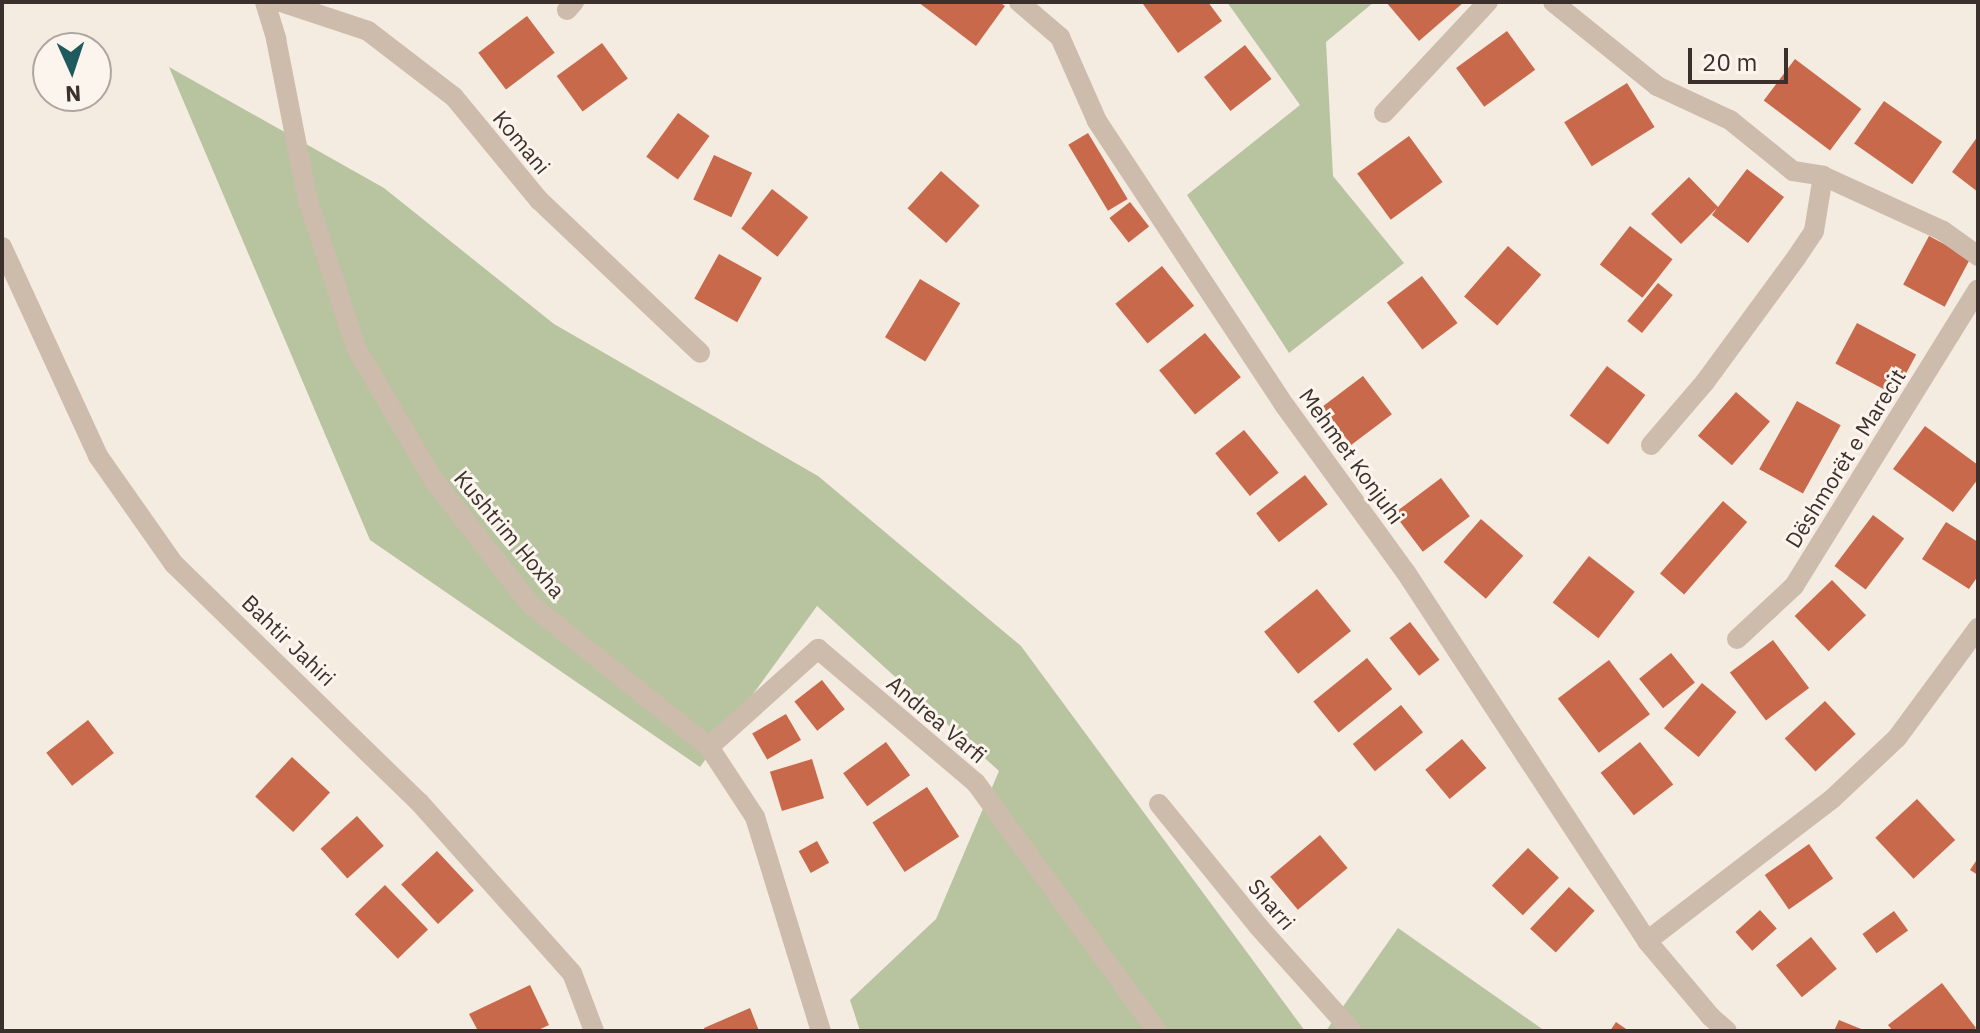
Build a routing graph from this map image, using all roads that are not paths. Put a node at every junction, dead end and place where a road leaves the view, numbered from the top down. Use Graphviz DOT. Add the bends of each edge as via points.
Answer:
graph roads {
  1 [pos="265,2"];
  2 [pos="281,2"];
  3 [pos="1019,2"];
  4 [pos="1488,2"];
  5 [pos="1553,2"];
  6 [pos="1384,113"];
  7 [pos="1823,176"];
  8 [pos="2,247"];
  9 [pos="1978,256"];
  10 [pos="1978,289"];
  11 [pos="700,353"];
  12 [pos="1651,445"];
  13 [pos="1978,628"];
  14 [pos="1737,639"];
  15 [pos="709,747"];
  16 [pos="1159,804"];
  17 [pos="1647,941"];
  18 [pos="594,1031"];
  19 [pos="821,1031"];
  20 [pos="1157,1031"];
  21 [pos="1352,1031"];
  22 [pos="1727,1031"];
  1 -- 15 [label="street, Kushtrim Hoxha" via="307,197 356,348 427,469 530,604"];
  2 -- 11 [label="street, Komani" via="368,31 454,97 539,200"];
  3 -- 17 [label="street, Mehmet Konjuhi" via="1060,37 1097,121 1285,406 1405,571"];
  4 -- 6 [label="street"];
  5 -- 7 [label="street" via="1657,86 1730,120 1793,171"];
  7 -- 9 [label="street" via="1943,231"];
  7 -- 12 [label="street" via="1814,231 1728,352"];
  8 -- 18 [label="street, Bahtir Jahiri" via="98,456 174,564 419,802 572,973"];
  10 -- 14 [label="street, Dëshmorët e Marecit" via="1794,586"];
  13 -- 17 [label="street" via="1897,738 1832,799"];
  15 -- 19 [label="street, Kushtrim Hoxha" via="755,817"];
  15 -- 20 [label="street, Andrea Varfi" via="818,649 976,783"];
  16 -- 21 [label="street, Sharri"];
  17 -- 22 [label="street, Mehmet Konjuhi"];
}
